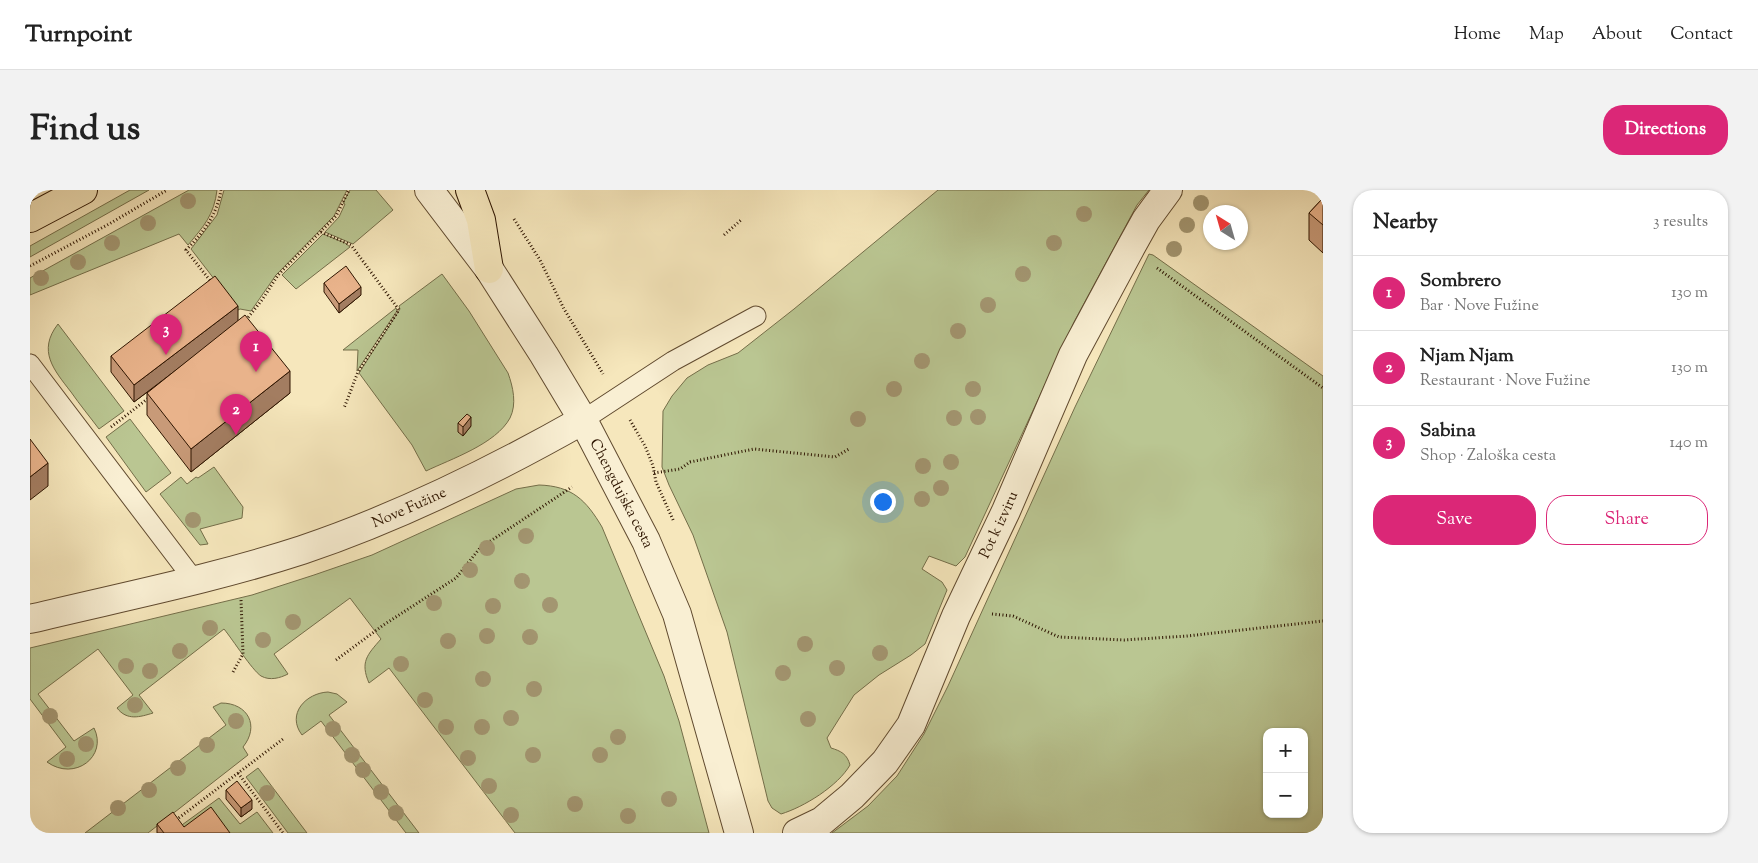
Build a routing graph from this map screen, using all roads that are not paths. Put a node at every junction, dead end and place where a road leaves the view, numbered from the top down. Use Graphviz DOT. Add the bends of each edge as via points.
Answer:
graph roads {
  1 [pos="82,190"];
  2 [pos="429,190"];
  3 [pos="470,190"];
  4 [pos="1168,190"];
  5 [pos="30,218"];
  6 [pos="489,269"];
  7 [pos="756,316"];
  8 [pos="30,364"];
  9 [pos="583,420"];
  10 [pos="194,580"];
  11 [pos="30,618"];
  12 [pos="739,833"];
  13 [pos="797,833"];
  1 -- 5 [label="main road"];
  2 -- 6 [label="street, Chengdujska cesta"];
  3 -- 6 [label="main road" via="481,220"];
  4 -- 13 [label="street, Pot k izviru" via="1146,220 1073,354 911,725 885,762 852,796 822,821"];
  6 -- 9 [label="street, Chengdujska cesta"];
  7 -- 9 [label="lane, Nove Fužine" via="681,356"];
  8 -- 10 [label="lane"];
  9 -- 10 [label="street, Nove Fužine" via="499,466 392,516 301,550"];
  9 -- 12 [label="street, Chengdujska cesta" via="646,541 677,614"];
  10 -- 11 [label="street, Nove Fužine"];
}
